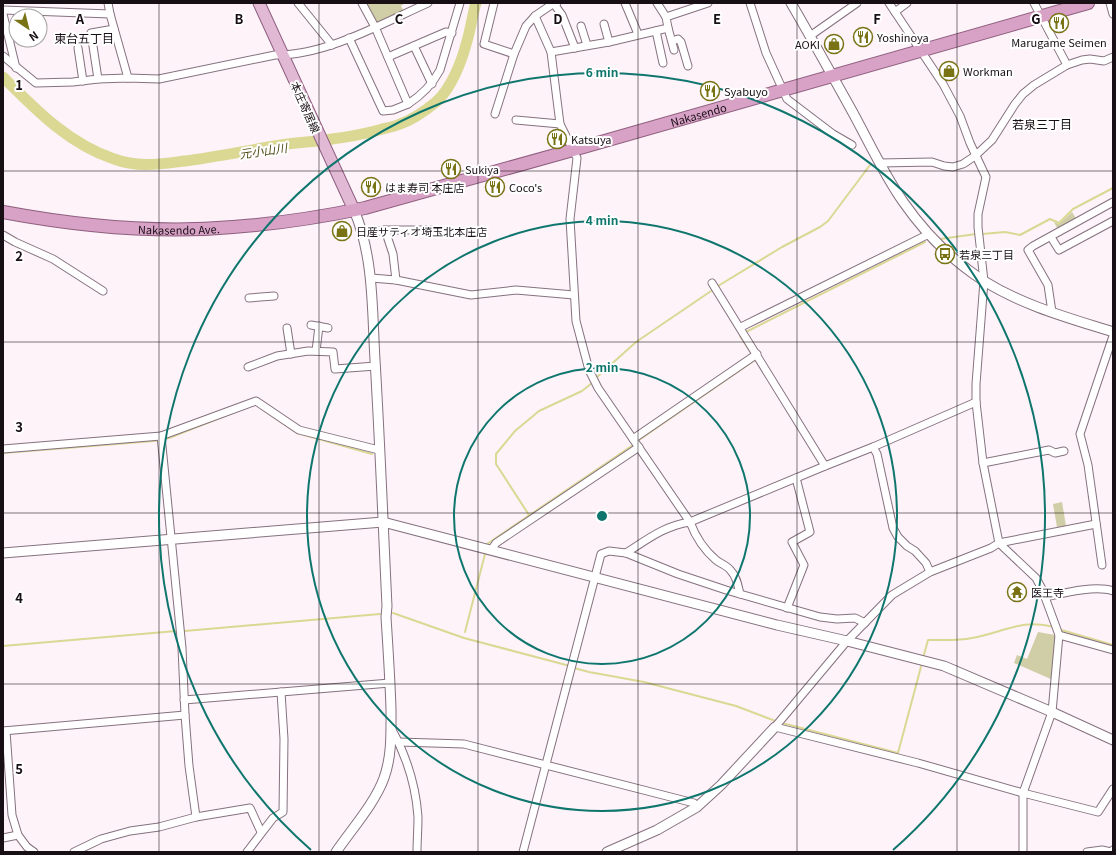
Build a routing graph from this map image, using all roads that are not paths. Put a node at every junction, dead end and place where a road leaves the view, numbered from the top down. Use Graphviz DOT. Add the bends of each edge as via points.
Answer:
graph roads {
  1 [pos="108,3"];
  2 [pos="259,3"];
  3 [pos="298,3"];
  4 [pos="362,3"];
  5 [pos="428,3"];
  6 [pos="460,3"];
  7 [pos="494,3"];
  8 [pos="555,3"];
  9 [pos="625,3"];
  10 [pos="657,3"];
  11 [pos="708,3"];
  12 [pos="750,3"];
  13 [pos="791,3"];
  14 [pos="858,3"];
  15 [pos="889,3"];
  16 [pos="907,3"];
  17 [pos="1034,3"];
  18 [pos="1088,3"];
  19 [pos="1110,3"];
  20 [pos="691,6"];
  21 [pos="3,10"];
  22 [pos="895,12"];
  23 [pos="3,14"];
  24 [pos="110,14"];
  25 [pos="1113,14"];
  26 [pos="535,16"];
  27 [pos="1042,16"];
  28 [pos="666,17"];
  29 [pos="604,24"];
  30 [pos="581,26"];
  31 [pos="375,27"];
  32 [pos="668,28"];
  33 [pos="114,29"];
  34 [pos="656,31"];
  35 [pos="452,33"];
  36 [pos="638,34"];
  37 [pos="810,36"];
  38 [pos="349,38"];
  39 [pos="672,41"];
  40 [pos="609,42"];
  41 [pos="332,45"];
  42 [pos="414,46"];
  43 [pos="587,46"];
  44 [pos="78,48"];
  45 [pos="575,48"];
  46 [pos="674,50"];
  47 [pos="921,51"];
  48 [pos="551,52"];
  49 [pos="514,54"];
  50 [pos="283,55"];
  51 [pos="3,56"];
  52 [pos="388,57"];
  53 [pos="1113,58"];
  54 [pos="663,63"];
  55 [pos="1067,65"];
  56 [pos="688,66"];
  57 [pos="16,68"];
  58 [pos="833,76"];
  59 [pos="128,78"];
  60 [pos="98,79"];
  61 [pos="83,81"];
  62 [pos="432,84"];
  63 [pos="784,90"];
  64 [pos="408,104"];
  65 [pos="496,114"];
  66 [pos="516,120"];
  67 [pos="560,124"];
  68 [pos="852,145"];
  69 [pos="573,150"];
  70 [pos="975,156"];
  71 [pos="880,163"];
  72 [pos="1113,202"];
  73 [pos="354,210"];
  74 [pos="3,212"];
  75 [pos="1113,221"];
  76 [pos="385,230"];
  77 [pos="434,230"];
  78 [pos="362,234"];
  79 [pos="929,234"];
  80 [pos="3,235"];
  81 [pos="1051,237"];
  82 [pos="371,278"];
  83 [pos="396,280"];
  84 [pos="984,281"];
  85 [pos="712,283"];
  86 [pos="103,291"];
  87 [pos="574,295"];
  88 [pos="274,296"];
  89 [pos="249,298"];
  90 [pos="1052,312"];
  91 [pos="310,325"];
  92 [pos="319,326"];
  93 [pos="740,327"];
  94 [pos="287,328"];
  95 [pos="328,328"];
  96 [pos="1113,332"];
  97 [pos="1113,336"];
  98 [pos="316,351"];
  99 [pos="291,354"];
  100 [pos="757,354"];
  101 [pos="376,366"];
  102 [pos="248,367"];
  103 [pos="976,402"];
  104 [pos="161,436"];
  105 [pos="633,439"];
  106 [pos="639,447"];
  107 [pos="873,448"];
  108 [pos="3,449"];
  109 [pos="379,450"];
  110 [pos="1064,451"];
  111 [pos="983,463"];
  112 [pos="825,466"];
  113 [pos="796,478"];
  114 [pos="383,522"];
  115 [pos="690,522"];
  116 [pos="1096,524"];
  117 [pos="172,538"];
  118 [pos="999,543"];
  119 [pos="491,550"];
  120 [pos="3,553"];
  121 [pos="626,553"];
  122 [pos="1102,565"];
  123 [pos="930,572"];
  124 [pos="595,578"];
  125 [pos="1113,591"];
  126 [pos="740,594"];
  127 [pos="1045,597"];
  128 [pos="787,608"];
  129 [pos="865,622"];
  130 [pos="1059,635"];
  131 [pos="847,641"];
  132 [pos="1113,650"];
  133 [pos="390,683"];
  134 [pos="281,692"];
  135 [pos="184,700"];
  136 [pos="1052,712"];
  137 [pos="185,715"];
  138 [pos="775,727"];
  139 [pos="391,728"];
  140 [pos="5,731"];
  141 [pos="1113,740"];
  142 [pos="399,742"];
  143 [pos="546,765"];
  144 [pos="1113,790"];
  145 [pos="1023,793"];
  146 [pos="697,807"];
  147 [pos="196,817"];
  148 [pos="261,832"];
  149 [pos="18,835"];
  150 [pos="3,838"];
  151 [pos="1113,850"];
  152 [pos="34,852"];
  153 [pos="74,852"];
  154 [pos="246,852"];
  155 [pos="336,852"];
  156 [pos="417,852"];
  157 [pos="523,852"];
  158 [pos="607,852"];
  159 [pos="1023,852"];
  160 [pos="1087,852"];
  1 -- 24 [label="street"];
  2 -- 50 [label="main road, 本庄寄居線"];
  3 -- 41 [label="street"];
  4 -- 31 [label="street"];
  5 -- 31 [label="street"];
  6 -- 35 [label="street"];
  7 -- 49 [label="street" via="484,44"];
  8 -- 26 [label="street"];
  8 -- 45 [label="street"];
  9 -- 36 [label="street"];
  10 -- 28 [label="street"];
  11 -- 20 [label="street"];
  12 -- 63 [label="street" via="766,53"];
  13 -- 37 [label="street"];
  14 -- 37 [label="street"];
  15 -- 22 [label="street"];
  16 -- 22 [label="street"];
  17 -- 27 [label="street"];
  18 -- 27 [label="highway, Nakasendo"];
  19 -- 25 [label="street"];
  20 -- 28 [label="street"];
  21 -- 24 [label="street"];
  22 -- 47 [label="street"];
  23 -- 57 [label="street"];
  24 -- 33 [label="street"];
  26 -- 48 [label="street"];
  26 -- 49 [label="street" via="526,26"];
  27 -- 47 [label="highway, Nakasendo"];
  27 -- 55 [label="street"];
  28 -- 32 [label="street"];
  29 -- 40 [label="street"];
  30 -- 43 [label="street"];
  31 -- 38 [label="street"];
  31 -- 52 [label="street"];
  32 -- 34 [label="street"];
  32 -- 39 [label="street"];
  33 -- 59 [label="street"];
  33 -- 60 [label="street" via="91,33"];
  34 -- 36 [label="street"];
  34 -- 54 [label="street"];
  35 -- 42 [label="street" via="446,32"];
  35 -- 62 [label="street" via="440,70"];
  36 -- 40 [label="street"];
  37 -- 58 [label="street"];
  38 -- 41 [label="street"];
  38 -- 64 [label="street" via="383,111"];
  39 -- 46 [label="street"];
  39 -- 56 [label="street" via="678,39 681,42"];
  40 -- 43 [label="street"];
  41 -- 50 [label="street"];
  42 -- 52 [label="street"];
  42 -- 62 [label="street"];
  43 -- 45 [label="street"];
  44 -- 61 [label="street"];
  45 -- 48 [label="street"];
  47 -- 58 [label="highway, Nakasendo"];
  47 -- 70 [label="street" via="960,116"];
  48 -- 67 [label="street"];
  49 -- 65 [label="street"];
  50 -- 59 [label="street" via="159,79"];
  50 -- 73 [label="main road, 本庄寄居線"];
  51 -- 57 [label="street"];
  52 -- 64 [label="street"];
  53 -- 55 [label="street" via="1104,61 1082,60"];
  55 -- 70 [label="street" via="1023,94 992,140"];
  57 -- 61 [label="street" via="36,83"];
  58 -- 63 [label="highway, Nakasendo"];
  58 -- 71 [label="street"];
  59 -- 60 [label="street"];
  60 -- 61 [label="street"];
  62 -- 64 [label="street"];
  63 -- 68 [label="street" via="789,102"];
  63 -- 69 [label="highway, Nakasendo"];
  66 -- 67 [label="street"];
  67 -- 69 [label="street"];
  69 -- 73 [label="highway, Nakasendo"];
  69 -- 87 [label="street" via="577,158 570,219"];
  70 -- 71 [label="street" via="953,168 932,162"];
  70 -- 84 [label="street" via="986,177 978,214"];
  71 -- 79 [label="street" via="904,202"];
  72 -- 81 [label="street"];
  73 -- 74 [label="highway, Nakasendo Ave." via="232,227 160,229 92,225"];
  73 -- 78 [label="street"];
  75 -- 81 [label="street" via="1059,250"];
  76 -- 77 [label="street"];
  76 -- 78 [label="street"];
  76 -- 83 [label="street" via="393,254"];
  78 -- 82 [label="street"];
  79 -- 84 [label="street"];
  79 -- 93 [label="street"];
  80 -- 86 [label="street" via="52,259"];
  81 -- 90 [label="street" via="1028,250 1048,285"];
  82 -- 83 [label="street"];
  82 -- 101 [label="street"];
  83 -- 87 [label="street" via="471,295 516,290"];
  84 -- 90 [label="street" via="1025,302"];
  84 -- 103 [label="street"];
  85 -- 93 [label="street"];
  87 -- 105 [label="street" via="576,321 589,370 598,388"];
  88 -- 89 [label="street"];
  90 -- 96 [label="street"];
  91 -- 92 [label="street"];
  92 -- 95 [label="street"];
  92 -- 98 [label="street"];
  93 -- 100 [label="street"];
  94 -- 99 [label="street"];
  97 -- 116 [label="street" via="1080,434 1088,465"];
  98 -- 99 [label="street"];
  98 -- 101 [label="street" via="333,352 335,369"];
  99 -- 102 [label="street" via="277,356"];
  100 -- 105 [label="street"];
  100 -- 112 [label="street"];
  101 -- 109 [label="street"];
  103 -- 107 [label="street"];
  103 -- 111 [label="street"];
  104 -- 108 [label="street"];
  104 -- 109 [label="street" via="256,401 299,430"];
  104 -- 117 [label="street"];
  105 -- 106 [label="street"];
  106 -- 115 [label="street"];
  106 -- 119 [label="street" via="496,543"];
  107 -- 112 [label="street"];
  107 -- 123 [label="street" via="877,454 893,528 898,537 926,563"];
  109 -- 114 [label="street"];
  110 -- 111 [label="street" via="1055,453 1050,450"];
  111 -- 118 [label="street"];
  112 -- 113 [label="street"];
  113 -- 115 [label="street"];
  113 -- 128 [label="street" via="810,532 792,542 804,566"];
  114 -- 117 [label="street"];
  114 -- 119 [label="street"];
  114 -- 133 [label="street"];
  115 -- 121 [label="street" via="659,531"];
  115 -- 126 [label="street" via="702,546 735,576"];
  116 -- 118 [label="street"];
  116 -- 122 [label="street"];
  117 -- 120 [label="street"];
  117 -- 135 [label="street"];
  118 -- 123 [label="street"];
  118 -- 127 [label="street" via="1036,578"];
  119 -- 124 [label="street"];
  121 -- 124 [label="street" via="609,551 601,554"];
  121 -- 126 [label="street" via="678,574"];
  123 -- 129 [label="street" via="892,595"];
  124 -- 131 [label="street"];
  124 -- 143 [label="street"];
  125 -- 127 [label="street" via="1106,588"];
  126 -- 128 [label="street"];
  127 -- 130 [label="street"];
  128 -- 129 [label="street" via="820,617 855,618"];
  129 -- 131 [label="street"];
  130 -- 132 [label="street"];
  130 -- 136 [label="street"];
  131 -- 136 [label="street" via="944,666"];
  131 -- 138 [label="street"];
  133 -- 134 [label="street"];
  133 -- 139 [label="street"];
  134 -- 135 [label="street"];
  134 -- 148 [label="street" via="284,739 283,812 273,818"];
  135 -- 137 [label="street"];
  136 -- 141 [label="street"];
  136 -- 145 [label="street"];
  137 -- 140 [label="street"];
  137 -- 147 [label="street"];
  138 -- 145 [label="street"];
  138 -- 146 [label="street"];
  139 -- 142 [label="street"];
  139 -- 155 [label="street" via="389,761 384,779"];
  140 -- 149 [label="street" via="12,815"];
  142 -- 143 [label="street" via="464,744"];
  142 -- 156 [label="street" via="413,787 418,817"];
  143 -- 146 [label="street" via="694,804"];
  143 -- 157 [label="street"];
  144 -- 145 [label="street" via="1098,812"];
  145 -- 159 [label="street"];
  146 -- 158 [label="street" via="657,830"];
  147 -- 148 [label="street" via="250,808"];
  147 -- 153 [label="street" via="101,839"];
  148 -- 154 [label="street"];
  149 -- 150 [label="street"];
  149 -- 152 [label="street"];
  151 -- 160 [label="street"];
}
